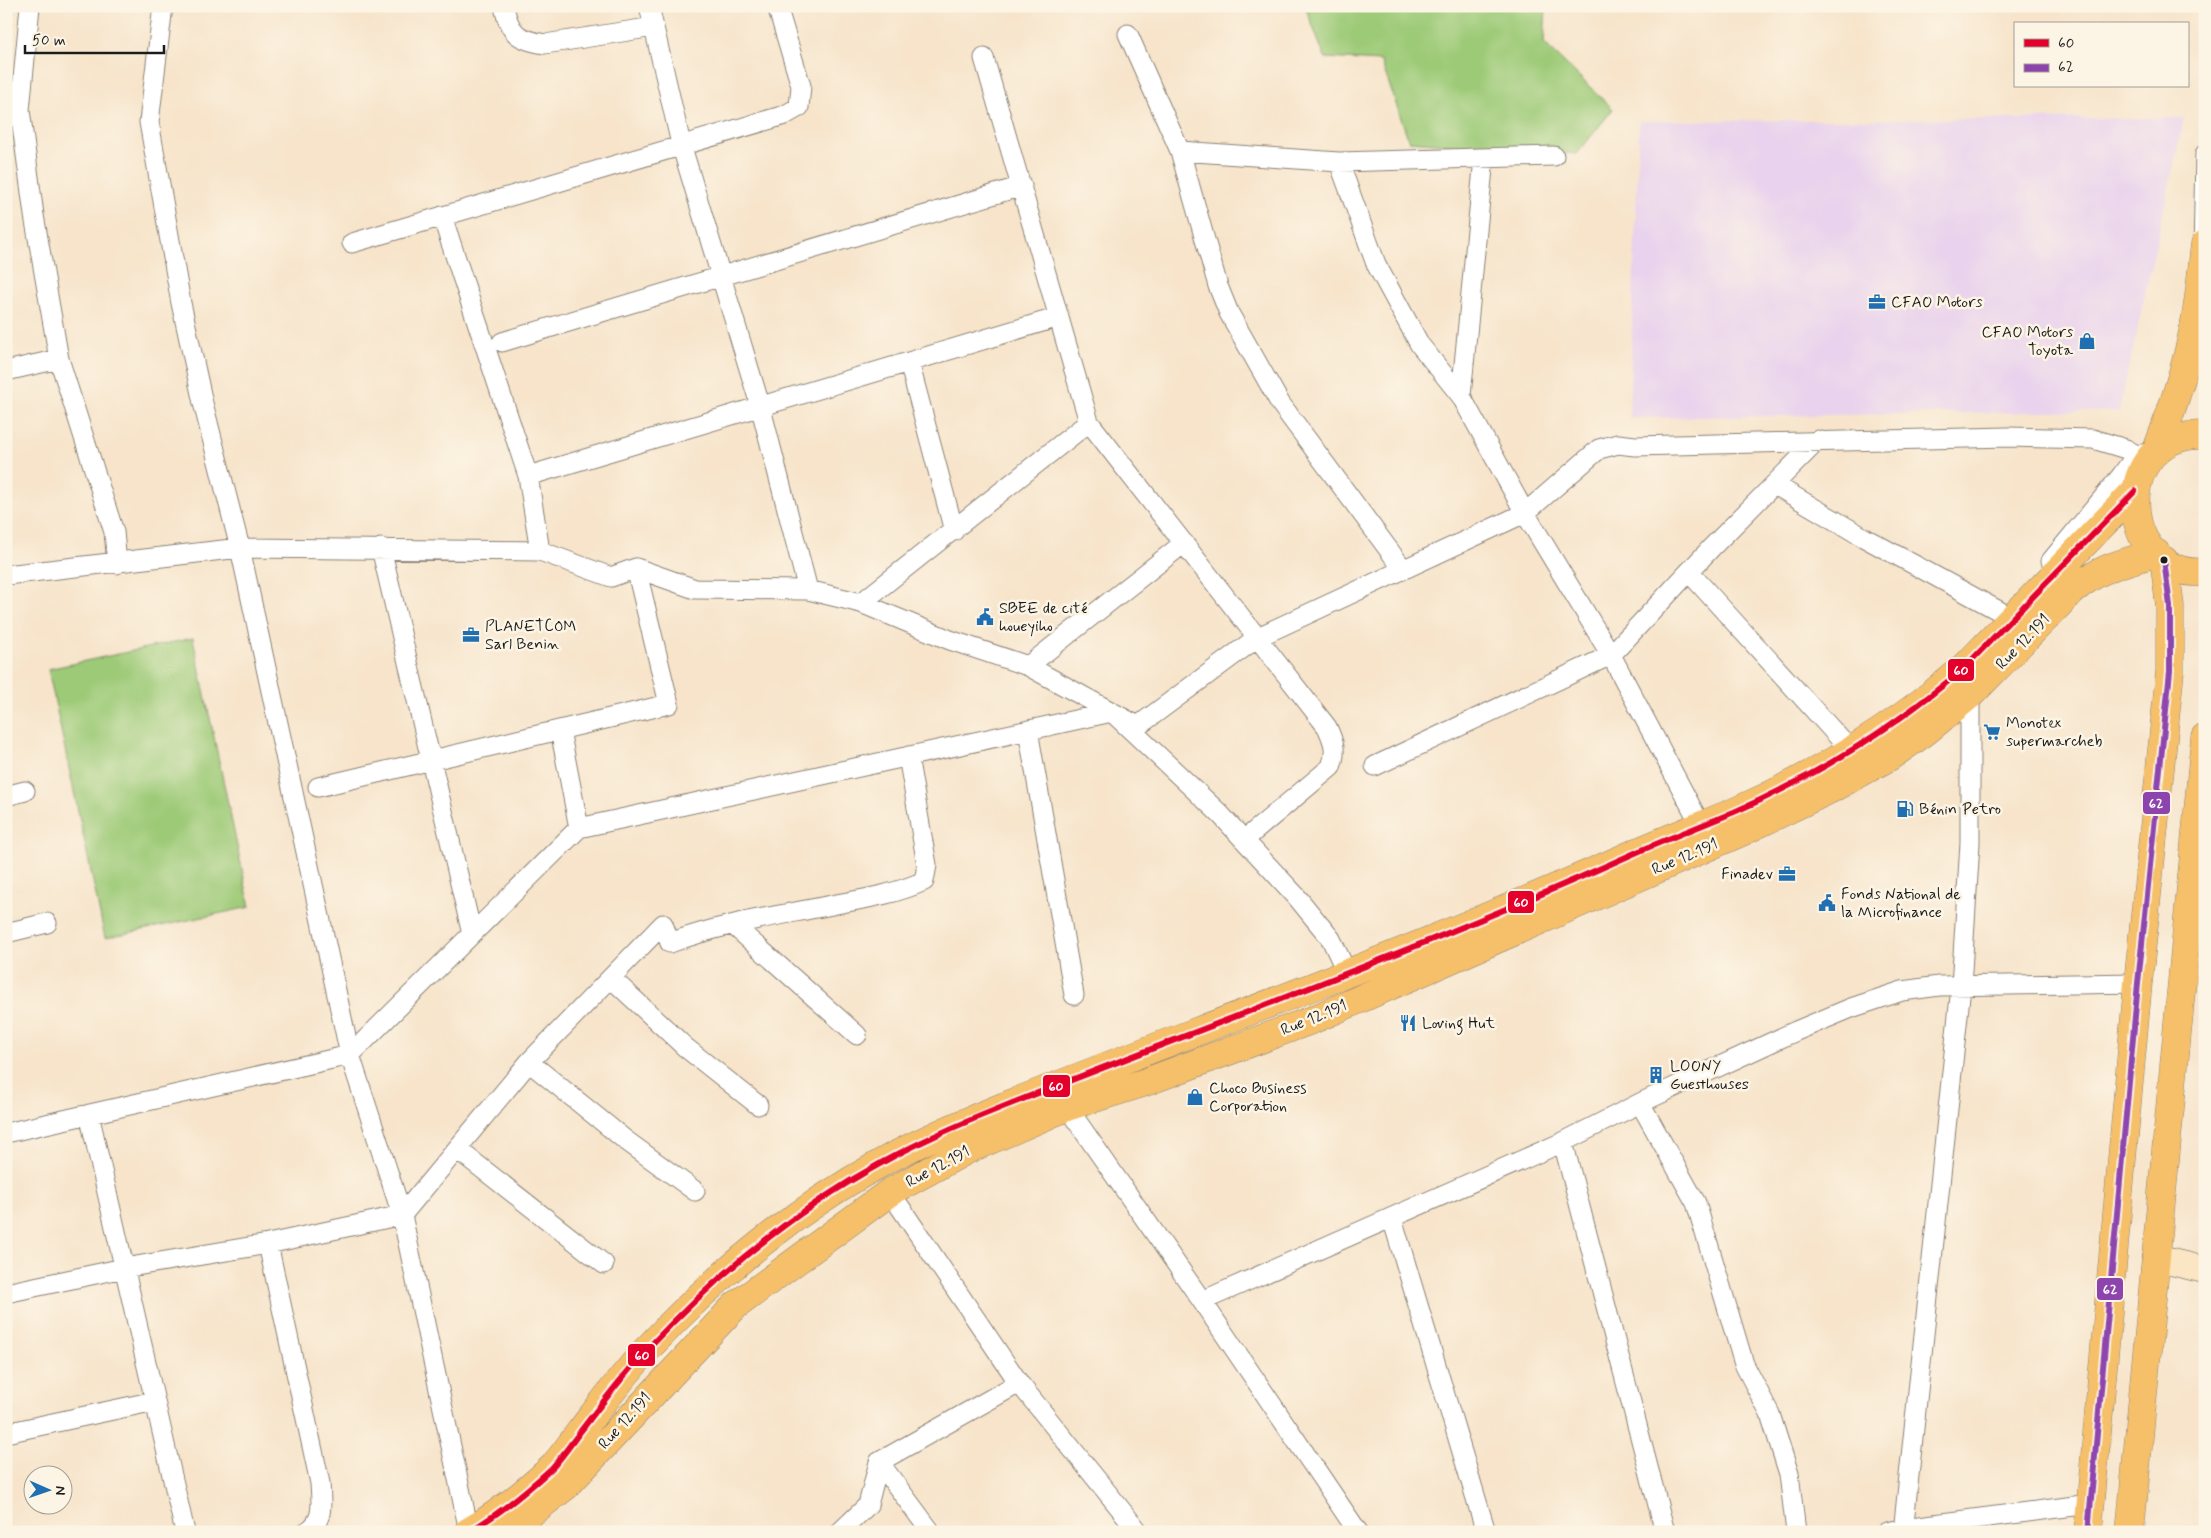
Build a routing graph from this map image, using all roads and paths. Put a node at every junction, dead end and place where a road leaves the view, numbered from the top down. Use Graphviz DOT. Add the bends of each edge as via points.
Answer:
graph roads {
  1 [pos="30,6"];
  2 [pos="163,6"];
  3 [pos="504,6"];
  4 [pos="649,6"];
  5 [pos="777,6"];
  6 [pos="654,27"];
  7 [pos="1128,34"];
  8 [pos="984,58"];
  9 [pos="681,144"];
  10 [pos="1180,151"];
  11 [pos="2205,154"];
  12 [pos="1554,156"];
  13 [pos="1484,158"];
  14 [pos="1339,162"];
  15 [pos="1022,186"];
  16 [pos="442,216"];
  17 [pos="352,243"];
  18 [pos="2204,254"];
  19 [pos="719,276"];
  20 [pos="1059,318"];
  21 [pos="502,342"];
  22 [pos="59,359"];
  23 [pos="909,362"];
  24 [pos="6,371"];
  25 [pos="1461,396"];
  26 [pos="760,405"];
  27 [pos="1089,422"];
  28 [pos="2205,434"];
  29 [pos="1818,440"];
  30 [pos="2146,453"];
  31 [pos="528,476"];
  32 [pos="1775,485"];
  33 [pos="2135,491"];
  34 [pos="1525,513"];
  35 [pos="954,530"];
  36 [pos="1184,543"];
  37 [pos="240,548"];
  38 [pos="381,548"];
  39 [pos="540,551"];
  40 [pos="2160,557"];
  41 [pos="117,564"];
  42 [pos="636,568"];
  43 [pos="1404,569"];
  44 [pos="1689,572"];
  45 [pos="2205,572"];
  46 [pos="6,575"];
  47 [pos="808,590"];
  48 [pos="861,603"];
  49 [pos="2003,613"];
  50 [pos="1258,637"];
  51 [pos="1611,655"];
  52 [pos="1028,666"];
  53 [pos="1970,695"];
  54 [pos="1112,712"];
  55 [pos="560,730"];
  56 [pos="1028,730"];
  57 [pos="2205,737"];
  58 [pos="1844,743"];
  59 [pos="908,756"];
  60 [pos="431,760"];
  61 [pos="1376,766"];
  62 [pos="318,787"];
  63 [pos="25,791"];
  64 [pos="6,796"];
  65 [pos="1697,818"];
  66 [pos="579,828"];
  67 [pos="1244,840"];
  68 [pos="1645,848"];
  69 [pos="46,923"];
  70 [pos="733,925"];
  71 [pos="6,933"];
  72 [pos="472,934"];
  73 [pos="1347,972"];
  74 [pos="611,978"];
  75 [pos="2138,983"];
  76 [pos="1962,987"];
  77 [pos="1074,995"];
  78 [pos="857,1035"];
  79 [pos="350,1055"];
  80 [pos="529,1062"];
  81 [pos="1640,1103"];
  82 [pos="758,1105"];
  83 [pos="1067,1107"];
  84 [pos="89,1114"];
  85 [pos="6,1133"];
  86 [pos="1563,1142"];
  87 [pos="457,1149"];
  88 [pos="695,1191"];
  89 [pos="890,1192"];
  90 [pos="402,1214"];
  91 [pos="1392,1218"];
  92 [pos="268,1244"];
  93 [pos="2156,1258"];
  94 [pos="604,1264"];
  95 [pos="124,1268"];
  96 [pos="2205,1270"];
  97 [pos="6,1293"];
  98 [pos="1202,1301"];
  99 [pos="1020,1382"];
  100 [pos="155,1402"];
  101 [pos="6,1433"];
  102 [pos="879,1462"];
  103 [pos="2090,1504"];
  104 [pos="1898,1530"];
  105 [pos="185,1532"];
  106 [pos="306,1532"];
  107 [pos="468,1532"];
  108 [pos="506,1532"];
  109 [pos="840,1532"];
  110 [pos="931,1532"];
  111 [pos="1139,1532"];
  112 [pos="1358,1532"];
  113 [pos="1486,1532"];
  114 [pos="1665,1532"];
  115 [pos="1796,1532"];
  116 [pos="2088,1532"];
  117 [pos="2130,1532"];
  1 -- 22 [label="street" via="20,110"];
  2 -- 37 [label="street" via="149,122 181,303"];
  3 -- 6 [label="street" via="508,24 517,36 545,44"];
  4 -- 6 [label="street"];
  5 -- 9 [label="street" via="801,86 799,107 785,115"];
  6 -- 9 [label="street"];
  7 -- 10 [label="street"];
  8 -- 15 [label="street"];
  9 -- 16 [label="street"];
  9 -- 19 [label="street"];
  10 -- 14 [label="street"];
  10 -- 43 [label="street" via="1218,286 1246,345 1280,403"];
  11 -- 18 [label="street"];
  12 -- 13 [label="street"];
  13 -- 14 [label="street"];
  13 -- 25 [label="street"];
  14 -- 25 [label="street" via="1376,264 1420,345"];
  15 -- 19 [label="street"];
  15 -- 20 [label="street"];
  16 -- 17 [label="street"];
  16 -- 31 [label="street"];
  18 -- 30 [label="main road" via="2189,350 2171,412"];
  19 -- 21 [label="street"];
  19 -- 26 [label="street"];
  20 -- 23 [label="street"];
  20 -- 27 [label="street"];
  22 -- 24 [label="street"];
  22 -- 41 [label="street" via="114,532"];
  23 -- 26 [label="street"];
  23 -- 35 [label="street"];
  25 -- 34 [label="street"];
  26 -- 31 [label="street"];
  26 -- 47 [label="street"];
  27 -- 35 [label="street"];
  27 -- 36 [label="street"];
  28 -- 30 [label="main road" via="2176,439"];
  29 -- 30 [label="street" via="2093,439"];
  29 -- 32 [label="street"];
  29 -- 34 [label="street" via="1618,444 1599,449"];
  30 -- 33 [label="main road"];
  30 -- 49 [label="street" via="2121,476 2047,566"];
  31 -- 39 [label="street"];
  32 -- 44 [label="street"];
  32 -- 49 [label="street"];
  33 -- 40 [label="main road" via="2138,525"];
  33 -- 68 [label="main road, Rue 12.191" via="1964,668 1886,730 1735,812"];
  34 -- 43 [label="street"];
  34 -- 51 [label="street"];
  35 -- 48 [label="street"];
  36 -- 50 [label="street"];
  36 -- 52 [label="street"];
  37 -- 38 [label="street"];
  37 -- 41 [label="street"];
  37 -- 79 [label="street"];
  38 -- 39 [label="street"];
  38 -- 60 [label="street"];
  39 -- 42 [label="street" via="611,577"];
  40 -- 45 [label="main road" via="2181,569"];
  40 -- 53 [label="main road, Rue 12.191" via="2105,568 2089,578 2073,590"];
  40 -- 75 [label="main road" via="2170,606 2170,671"];
  41 -- 46 [label="street"];
  42 -- 47 [label="street" via="695,589"];
  42 -- 55 [label="street" via="669,704"];
  43 -- 50 [label="street"];
  44 -- 51 [label="street"];
  44 -- 58 [label="street"];
  47 -- 48 [label="street"];
  48 -- 52 [label="street" via="950,640"];
  49 -- 58 [label="street" via="1929,684 1883,719"];
  50 -- 54 [label="street" via="1138,726"];
  50 -- 67 [label="street" via="1327,727 1336,754 1331,768"];
  51 -- 61 [label="street"];
  51 -- 65 [label="street"];
  52 -- 54 [label="street"];
  53 -- 76 [label="street" via="1970,843"];
  53 -- 83 [label="main road, Rue 12.191" via="1889,757 1742,832 1312,1020 1144,1083"];
  54 -- 56 [label="street"];
  54 -- 67 [label="street" via="1220,813"];
  55 -- 60 [label="street"];
  55 -- 66 [label="street"];
  56 -- 59 [label="street"];
  56 -- 77 [label="street"];
  57 -- 93 [label="main road"];
  58 -- 65 [label="street"];
  59 -- 66 [label="street"];
  59 -- 70 [label="street" via="927,865 924,881 877,896"];
  60 -- 62 [label="street"];
  60 -- 72 [label="street"];
  63 -- 64 [label="street"];
  65 -- 68 [label="street"];
  66 -- 72 [label="street"];
  67 -- 73 [label="street" via="1331,939"];
  68 -- 73 [label="main road, Rue 12.191" via="1463,928"];
  69 -- 71 [label="street"];
  70 -- 74 [label="street" via="701,931 670,943 663,924"];
  70 -- 78 [label="street"];
  72 -- 79 [label="street"];
  73 -- 107 [label="main road, Rue 12.191" via="945,1131 836,1190 744,1257 706,1292 652,1344 553,1467 498,1514"];
  74 -- 80 [label="street"];
  74 -- 82 [label="street" via="685,1047"];
  75 -- 76 [label="street"];
  75 -- 103 [label="main road"];
  76 -- 81 [label="street" via="1939,986 1902,991 1852,1008"];
  76 -- 104 [label="street"];
  79 -- 84 [label="street"];
  79 -- 90 [label="street"];
  80 -- 87 [label="street"];
  80 -- 88 [label="street"];
  81 -- 86 [label="street"];
  81 -- 115 [label="street" via="1696,1203 1744,1364 1770,1414 1789,1474"];
  83 -- 89 [label="main road, Rue 12.191" via="967,1150"];
  83 -- 98 [label="street"];
  84 -- 85 [label="street"];
  84 -- 95 [label="street"];
  86 -- 91 [label="street"];
  86 -- 114 [label="street"];
  87 -- 90 [label="street"];
  87 -- 94 [label="street"];
  89 -- 99 [label="street"];
  89 -- 108 [label="main road, Rue 12.191" via="735,1306 566,1486"];
  90 -- 92 [label="street"];
  90 -- 107 [label="street"];
  91 -- 98 [label="street"];
  91 -- 113 [label="street"];
  92 -- 95 [label="street"];
  92 -- 106 [label="street" via="320,1483 322,1511 315,1526"];
  93 -- 96 [label="street"];
  93 -- 117 [label="main road"];
  95 -- 97 [label="street"];
  95 -- 100 [label="street"];
  98 -- 112 [label="street"];
  99 -- 102 [label="street"];
  99 -- 111 [label="street"];
  100 -- 101 [label="street"];
  100 -- 105 [label="street"];
  102 -- 109 [label="street" via="868,1505"];
  102 -- 110 [label="street"];
  103 -- 104 [label="street"];
  103 -- 116 [label="main road"];
}
